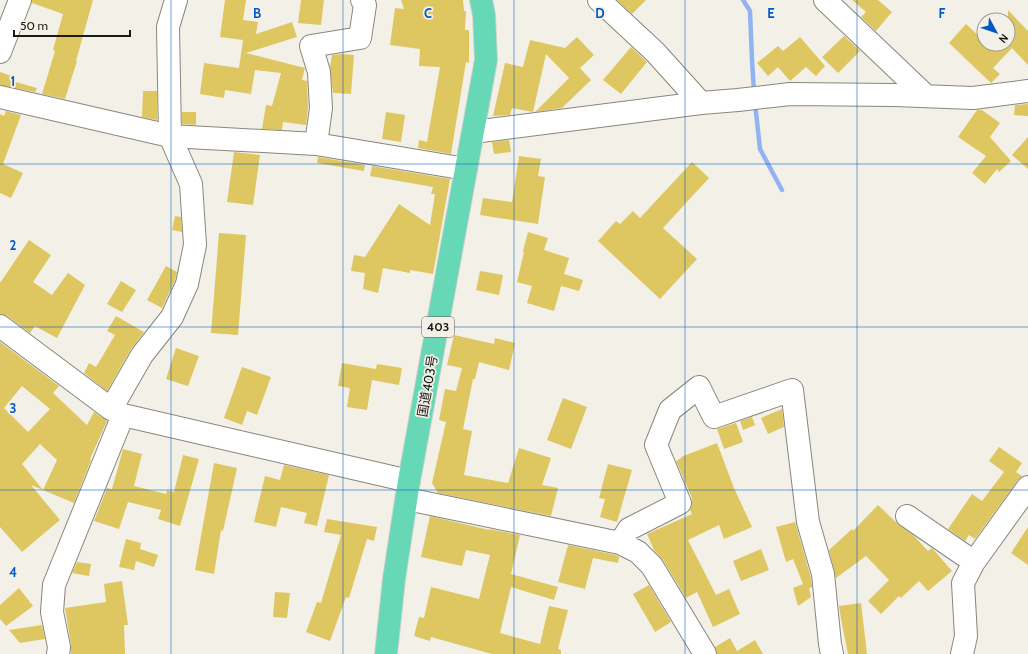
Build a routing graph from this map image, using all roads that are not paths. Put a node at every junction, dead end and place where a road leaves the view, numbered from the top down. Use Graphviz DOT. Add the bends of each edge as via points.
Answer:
graph roads {
  1 [pos="20,0"];
  2 [pos="176,0"];
  3 [pos="362,0"];
  4 [pos="481,0"];
  5 [pos="599,0"];
  6 [pos="825,0"];
  7 [pos="0,52"];
  8 [pos="1028,91"];
  9 [pos="926,96"];
  10 [pos="0,97"];
  11 [pos="701,103"];
  12 [pos="473,132"];
  13 [pos="170,136"];
  14 [pos="316,144"];
  15 [pos="466,169"];
  16 [pos="0,326"];
  17 [pos="117,412"];
  18 [pos="1028,487"];
  19 [pos="408,490"];
  20 [pos="907,516"];
  21 [pos="620,543"];
  22 [pos="974,562"];
  23 [pos="58,654"];
  24 [pos="386,654"];
  25 [pos="705,654"];
  26 [pos="832,654"];
  27 [pos="962,654"];
  1 -- 7 [label="street"];
  2 -- 13 [label="street" via="168,27"];
  3 -- 14 [label="street" via="365,5 360,38 311,46 318,72 322,108"];
  4 -- 12 [label="highway, 国道403号 / 403" via="486,60"];
  5 -- 11 [label="street" via="654,52"];
  6 -- 9 [label="street"];
  8 -- 9 [label="street" via="972,98"];
  9 -- 11 [label="street" via="790,94"];
  10 -- 13 [label="street"];
  11 -- 12 [label="street"];
  12 -- 15 [label="highway, 国道403号 / 403"];
  13 -- 14 [label="street"];
  13 -- 17 [label="street" via="190,184 195,245 187,284 172,317 142,355"];
  14 -- 15 [label="street"];
  15 -- 19 [label="highway, 国道403号 / 403"];
  16 -- 17 [label="street"];
  17 -- 19 [label="street"];
  17 -- 23 [label="street" via="54,585 52,612"];
  18 -- 22 [label="street"];
  19 -- 21 [label="street"];
  19 -- 24 [label="highway, 国道403号 / 403" via="394,579"];
  20 -- 22 [label="street"];
  21 -- 25 [label="street" via="638,552 652,566"];
  21 -- 26 [label="street" via="629,530 680,503 656,445 670,410 699,387 714,417 792,390 808,522 823,574"];
  22 -- 27 [label="street" via="963,583 966,636"];
}
